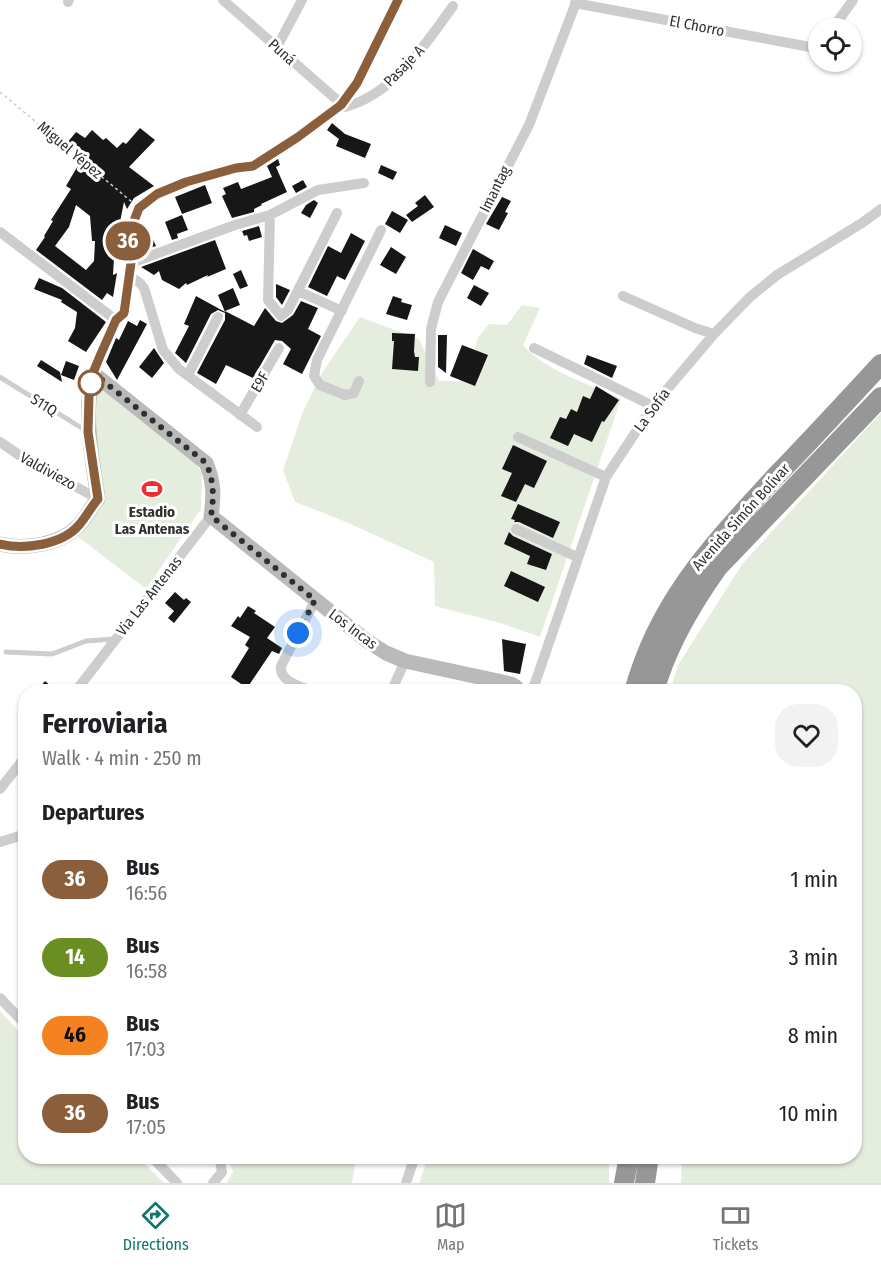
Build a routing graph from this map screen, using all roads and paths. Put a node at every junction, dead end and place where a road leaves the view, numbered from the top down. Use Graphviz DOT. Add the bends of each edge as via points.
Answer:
graph roads {
  1 [pos="223,0"];
  2 [pos="302,0"];
  3 [pos="398,0"];
  4 [pos="853,0"];
  5 [pos="576,2"];
  6 [pos="453,6"];
  7 [pos="840,18"];
  8 [pos="808,47"];
  9 [pos="277,48"];
  10 [pos="0,92"];
  11 [pos="341,105"];
  12 [pos="364,183"];
  13 [pos="139,208"];
  14 [pos="881,209"];
  15 [pos="337,213"];
  16 [pos="270,215"];
  17 [pos="381,230"];
  18 [pos="0,232"];
  19 [pos="131,263"];
  20 [pos="130,276"];
  21 [pos="298,291"];
  22 [pos="623,296"];
  23 [pos="342,311"];
  24 [pos="218,317"];
  25 [pos="116,320"];
  26 [pos="714,334"];
  27 [pos="279,348"];
  28 [pos="534,348"];
  29 [pos="881,364"];
  30 [pos="93,373"];
  31 [pos="188,375"];
  32 [pos="0,377"];
  33 [pos="359,381"];
  34 [pos="430,381"];
  35 [pos="881,398"];
  36 [pos="653,406"];
  37 [pos="240,415"];
  38 [pos="258,427"];
  39 [pos="88,432"];
  40 [pos="518,437"];
  41 [pos="0,442"];
  42 [pos="606,477"];
  43 [pos="98,499"];
  44 [pos="211,516"];
  45 [pos="516,529"];
  46 [pos="0,544"];
  47 [pos="577,557"];
  48 [pos="315,600"];
  49 [pos="116,639"];
  50 [pos="6,652"];
  51 [pos="405,661"];
  52 [pos="81,684"];
  53 [pos="296,684"];
  54 [pos="395,684"];
  55 [pos="511,684"];
  56 [pos="535,684"];
  57 [pos="636,684"];
  58 [pos="656,684"];
  59 [pos="18,766"];
  60 [pos="0,789"];
  61 [pos="18,836"];
  62 [pos="0,842"];
  63 [pos="0,998"];
  64 [pos="18,1016"];
  65 [pos="159,1164"];
  66 [pos="220,1164"];
  67 [pos="412,1164"];
  68 [pos="628,1164"];
  69 [pos="648,1164"];
  70 [pos="177,1183"];
  71 [pos="213,1183"];
  72 [pos="406,1183"];
  73 [pos="624,1183"];
  74 [pos="645,1183"];
  1 -- 9 [label="street, Puná"];
  2 -- 9 [label="street"];
  3 -- 11 [label="street" via="357,83"];
  4 -- 7 [label="street"];
  5 -- 8 [label="street, El Chorro"];
  5 -- 34 [label="street, Imantag" via="529,124 438,302 431,329"];
  6 -- 11 [label="street, Pasaje A" via="423,48 394,79 365,99 347,107"];
  9 -- 11 [label="street, Puná"];
  10 -- 13 [label="path, Miguel Yépez"];
  11 -- 13 [label="street" via="253,166 186,182 157,194"];
  12 -- 16 [label="street" via="318,190"];
  13 -- 19 [label="street" via="128,236"];
  14 -- 26 [label="street, La Sofía" via="777,275"];
  15 -- 21 [label="street"];
  16 -- 19 [label="street"];
  16 -- 21 [label="street" via="268,300 281,316"];
  17 -- 23 [label="street"];
  18 -- 25 [label="street"];
  19 -- 20 [label="street"];
  20 -- 25 [label="street" via="124,313"];
  20 -- 31 [label="street" via="144,288 166,354"];
  21 -- 23 [label="street"];
  22 -- 26 [label="street"];
  23 -- 33 [label="street" via="317,360 314,375 321,386 345,395 354,393"];
  24 -- 31 [label="street"];
  25 -- 30 [label="street"];
  26 -- 36 [label="street, La Sofía"];
  27 -- 37 [label="street, E9F"];
  28 -- 36 [label="street"];
  29 -- 57 [label="highway, Avenida Simón Bolívar" via="694,569 642,660"];
  30 -- 39 [label="street"];
  30 -- 44 [label="street" via="206,463 214,495"];
  31 -- 37 [label="street"];
  32 -- 39 [label="lane, S11Q"];
  35 -- 58 [label="highway, Avenida Simón Bolívar" via="718,567 698,595"];
  36 -- 42 [label="street, La Sofía"];
  37 -- 38 [label="street"];
  39 -- 43 [label="street"];
  40 -- 42 [label="street"];
  41 -- 43 [label="street, Valdiviezo"];
  42 -- 47 [label="street, La Sofía"];
  43 -- 46 [label="street" via="77,527 49,544"];
  44 -- 48 [label="street, Los Incas"];
  44 -- 49 [label="street, Via Las Antenas"];
  45 -- 47 [label="street"];
  47 -- 56 [label="street, La Sofía"];
  48 -- 51 [label="street, Los Incas" via="367,641"];
  48 -- 53 [label="street" via="281,666 283,678"];
  49 -- 50 [label="lane" via="86,641 52,654"];
  49 -- 52 [label="street, Via Las Antenas"];
  51 -- 54 [label="street"];
  51 -- 55 [label="street, Los Incas"];
  59 -- 60 [label="street"];
  61 -- 62 [label="street"];
  63 -- 64 [label="street"];
  65 -- 70 [label="street"];
  66 -- 71 [label="street" via="222,1172"];
  67 -- 72 [label="street"];
  68 -- 73 [label="highway"];
  69 -- 74 [label="highway"];
}
